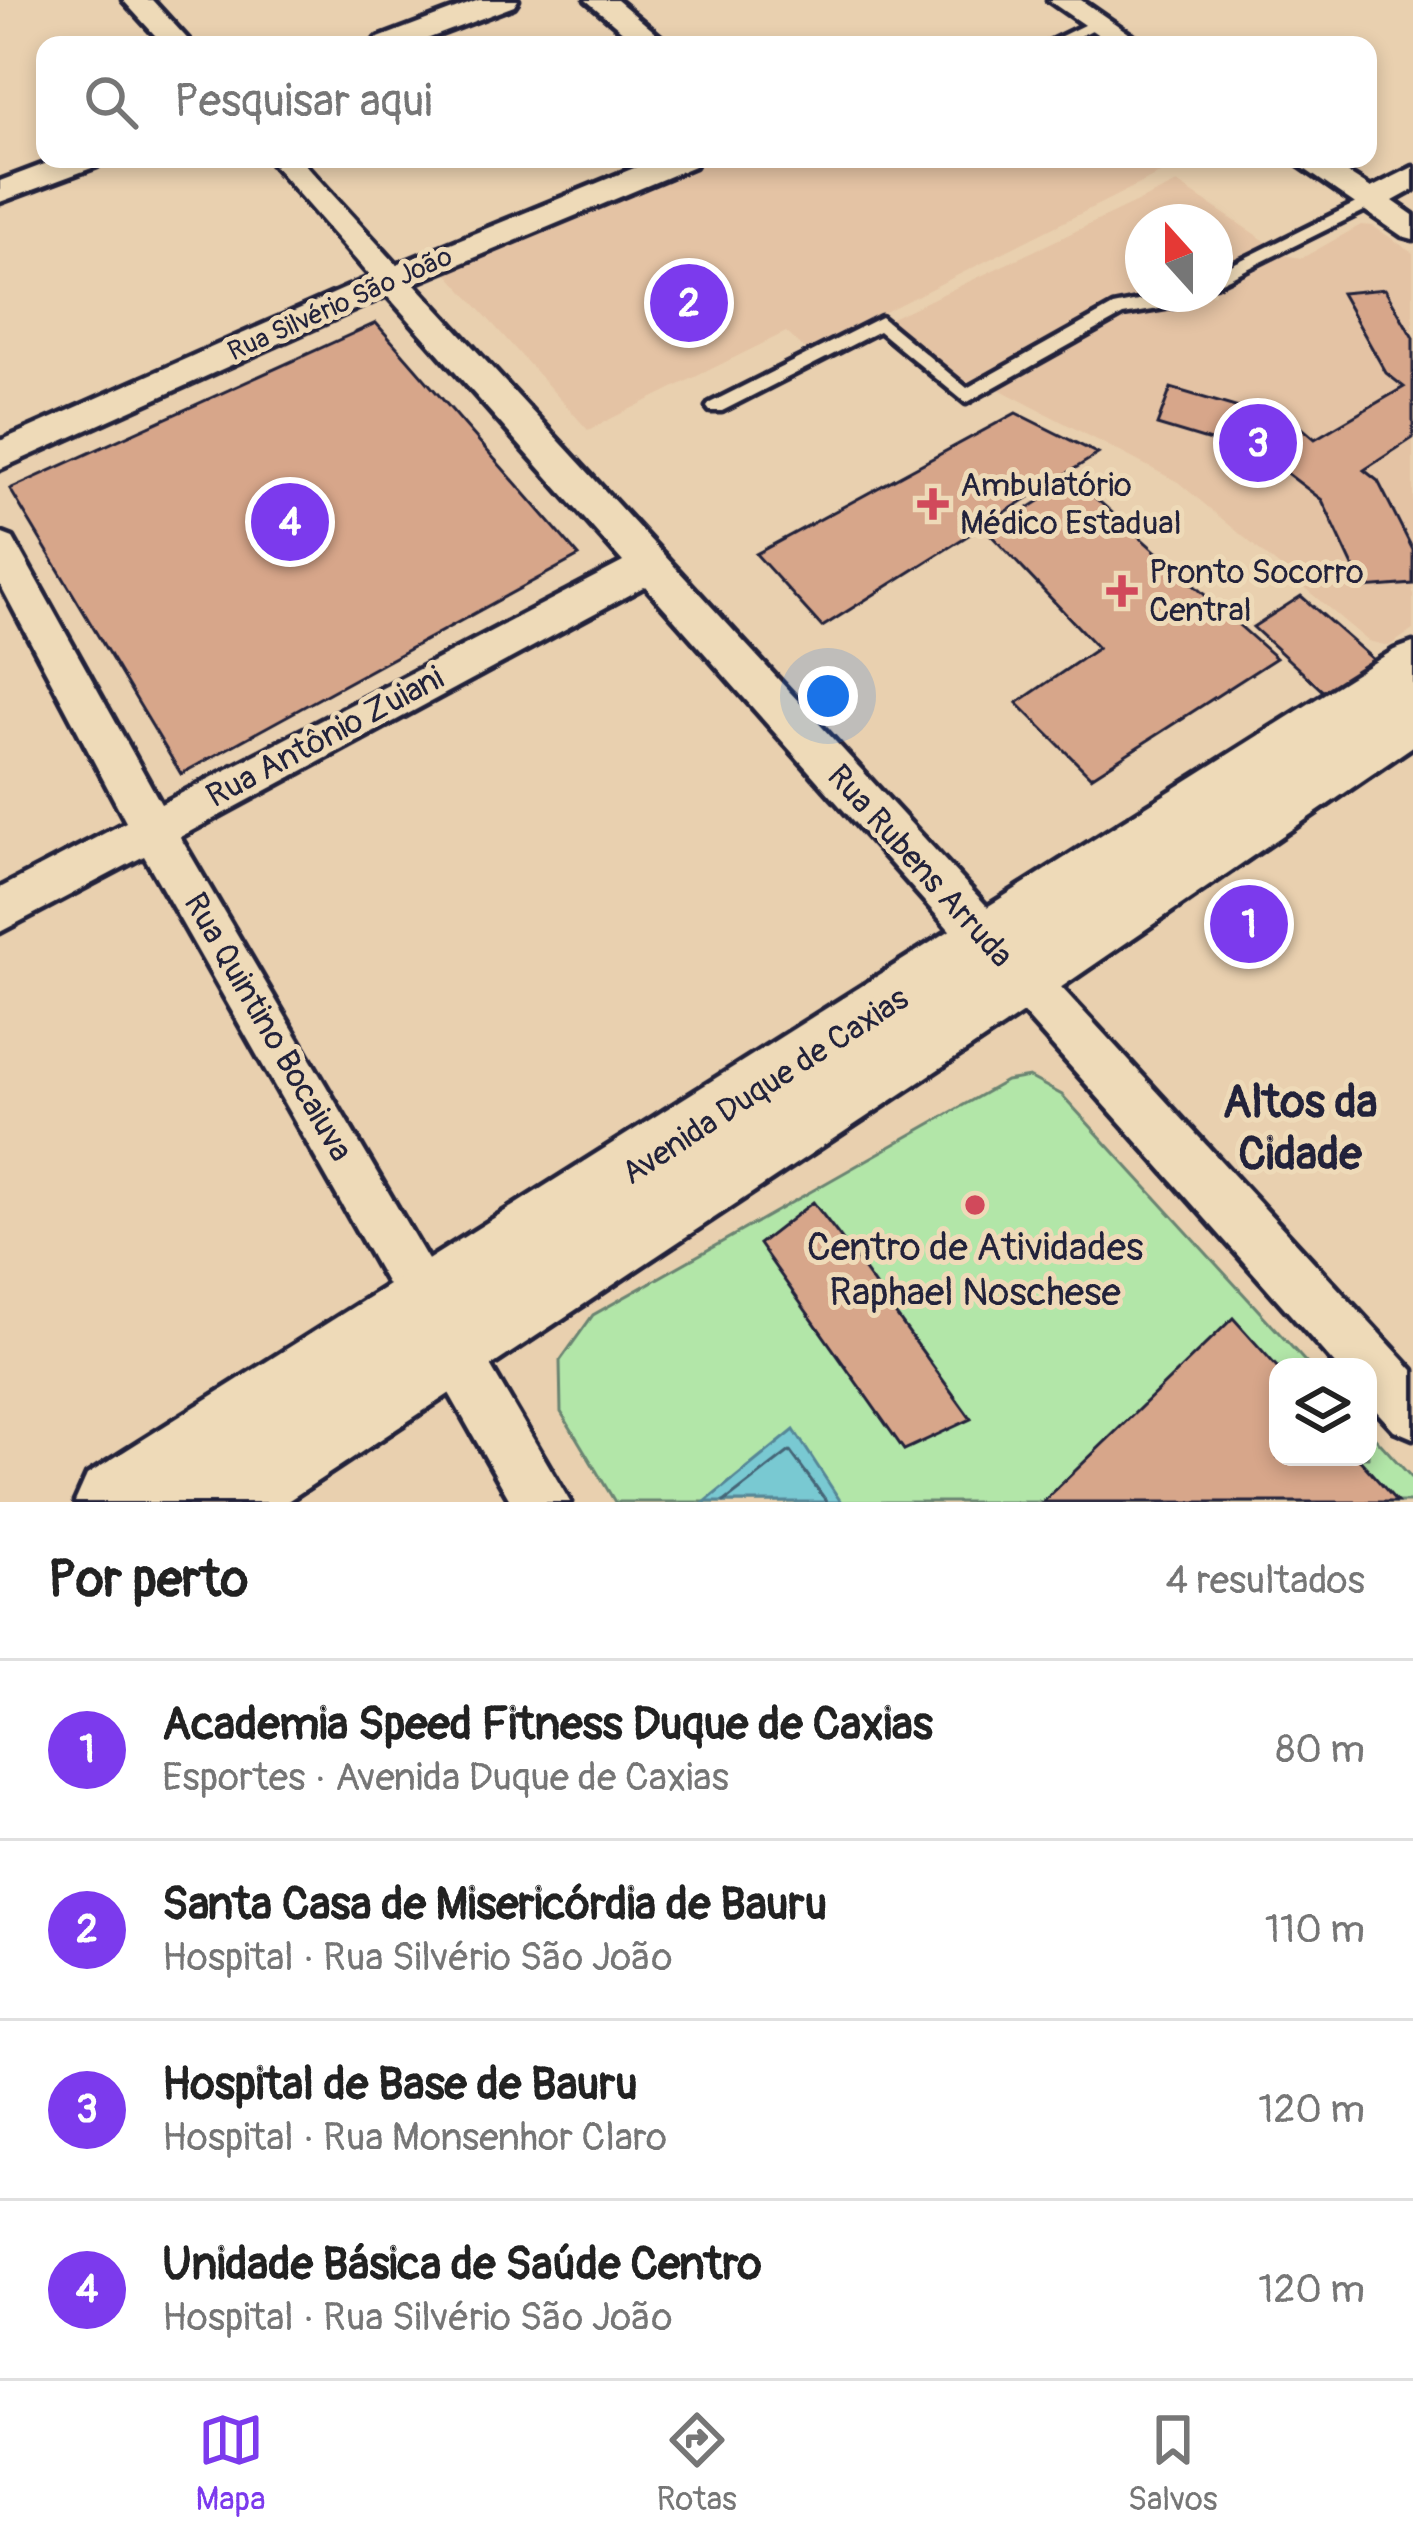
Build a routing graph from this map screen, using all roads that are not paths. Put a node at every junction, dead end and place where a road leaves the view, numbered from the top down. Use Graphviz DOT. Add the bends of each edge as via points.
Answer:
graph roads {
  1 [pos="137,0"];
  2 [pos="504,0"];
  3 [pos="600,0"];
  4 [pos="1062,0"];
  5 [pos="1099,23"];
  6 [pos="170,36"];
  7 [pos="410,36"];
  8 [pos="645,36"];
  9 [pos="1070,36"];
  10 [pos="1118,36"];
  11 [pos="63,168"];
  12 [pos="292,168"];
  13 [pos="661,168"];
  14 [pos="1319,168"];
  15 [pos="1413,177"];
  16 [pos="0,192"];
  17 [pos="1370,202"];
  18 [pos="1413,229"];
  19 [pos="1233,271"];
  20 [pos="394,279"];
  21 [pos="1125,309"];
  22 [pos="716,407"];
  23 [pos="0,456"];
  24 [pos="0,548"];
  25 [pos="651,565"];
  26 [pos="1413,666"];
  27 [pos="1413,716"];
  28 [pos="152,829"];
  29 [pos="0,911"];
  30 [pos="1005,961"];
  31 [pos="441,1323"];
  32 [pos="1413,1411"];
  33 [pos="114,1502"];
  34 [pos="218,1502"];
  35 [pos="542,1502"];
  1 -- 6 [label="street"];
  2 -- 7 [label="street"];
  3 -- 8 [label="street"];
  4 -- 5 [label="street"];
  5 -- 9 [label="lane"];
  5 -- 10 [label="street"];
  11 -- 16 [label="street"];
  12 -- 20 [label="street, Rua Rubens Arruda"];
  13 -- 20 [label="street, Rua Silvério São João"];
  14 -- 17 [label="street"];
  15 -- 17 [label="street"];
  17 -- 18 [label="street"];
  17 -- 19 [label="lane"];
  20 -- 23 [label="street, Rua Silvério São João"];
  20 -- 25 [label="street, Rua Rubens Arruda"];
  21 -- 22 [label="lane" via="966,397 881,323"];
  24 -- 28 [label="street, Rua Quintino Bocaiuva"];
  25 -- 28 [label="street, Rua Antônio Zuiani"];
  25 -- 30 [label="street, Rua Rubens Arruda"];
  26 -- 30 [label="main road, Avenida Duque de Caxias"];
  27 -- 30 [label="main road, Avenida Duque de Caxias"];
  28 -- 29 [label="street, Rua Antônio Zuiani"];
  28 -- 31 [label="street, Rua Quintino Bocaiuva"];
  30 -- 31 [label="main road, Avenida Duque de Caxias"];
  30 -- 32 [label="street, Rua Rubens Arruda"];
  31 -- 33 [label="main road, Avenida Duque de Caxias"];
  31 -- 34 [label="main road, Avenida Duque de Caxias"];
  31 -- 35 [label="street, Rua Quintino Bocaiuva"];
}
